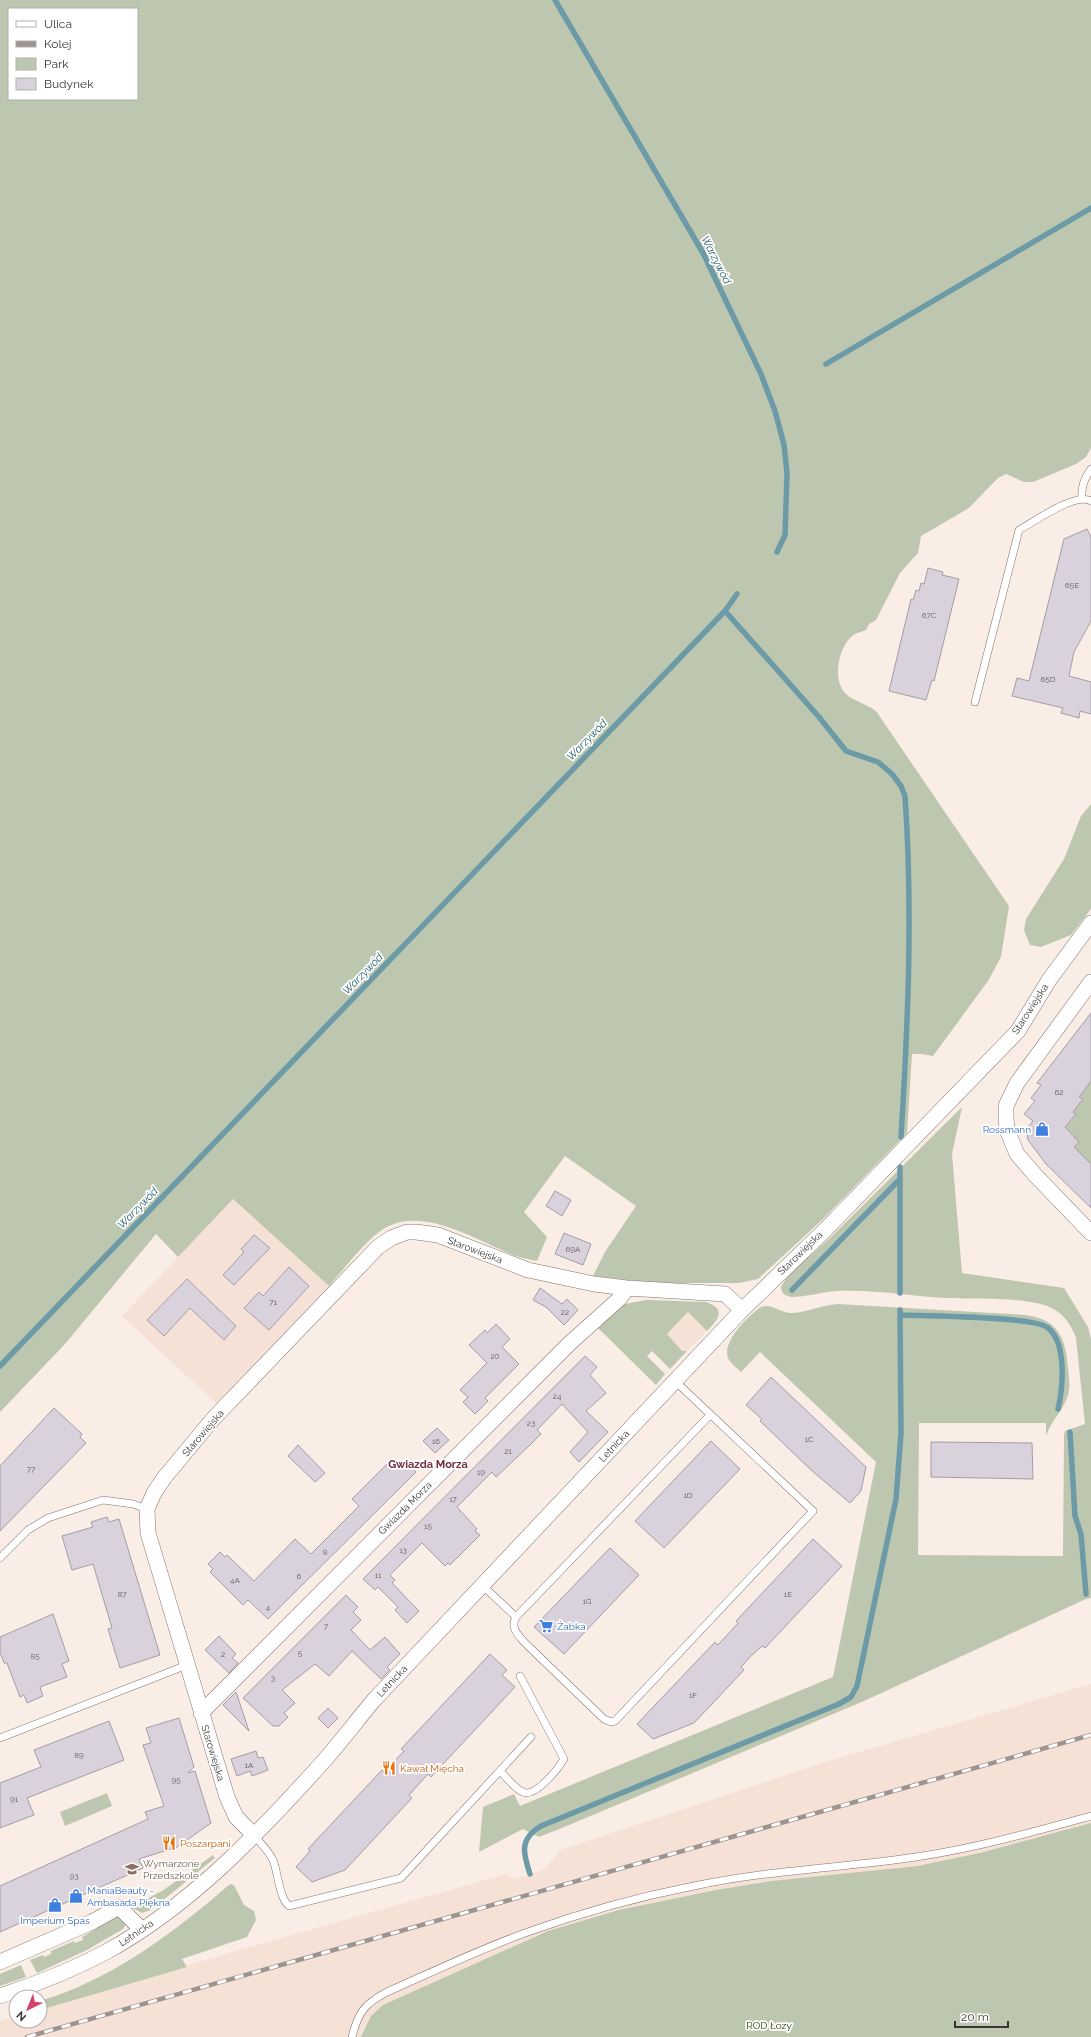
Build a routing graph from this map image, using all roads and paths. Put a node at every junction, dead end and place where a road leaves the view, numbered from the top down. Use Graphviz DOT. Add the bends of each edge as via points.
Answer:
graph roads {
  1 [pos="1091,469"];
  2 [pos="1082,499"];
  3 [pos="1091,501"];
  4 [pos="975,702"];
  5 [pos="1091,923"];
  6 [pos="1091,982"];
  7 [pos="1091,1234"];
  8 [pos="627,1288"];
  9 [pos="742,1310"];
  10 [pos="675,1381"];
  11 [pos="710,1415"];
  12 [pos="147,1508"];
  13 [pos="0,1558"];
  14 [pos="482,1585"];
  15 [pos="516,1617"];
  16 [pos="187,1666"];
  17 [pos="520,1676"];
  18 [pos="201,1713"];
  19 [pos="532,1737"];
  20 [pos="0,1738"];
  21 [pos="500,1771"];
  22 [pos="1091,1816"];
  23 [pos="254,1835"];
  24 [pos="142,1930"];
  25 [pos="0,1962"];
  26 [pos="0,1996"];
  27 [pos="352,2037"];
  1 -- 2 [label="lane" via="1082,486"];
  2 -- 3 [label="lane"];
  2 -- 4 [label="lane" via="1071,501 1018,530"];
  5 -- 9 [label="street, Starowiejska" via="1049,980 1018,1031 825,1230"];
  6 -- 7 [label="street" via="1017,1083 1006,1106 1006,1117 1007,1130 1017,1154"];
  8 -- 9 [label="street, Starowiejska" via="725,1294"];
  8 -- 12 [label="street, Starowiejska" via="528,1270 438,1235 407,1232 391,1238 378,1247 213,1419 164,1478"];
  8 -- 18 [label="street, Gwiazda Morza" via="619,1299 570,1343"];
  9 -- 10 [label="street, Letnicka"];
  10 -- 11 [label="lane"];
  10 -- 14 [label="street, Letnicka"];
  11 -- 15 [label="lane"];
  11 -- 15 [label="lane" via="813,1511 627,1706 618,1719 611,1722 604,1719 530,1648 514,1628"];
  12 -- 13 [label="lane" via="103,1500 48,1518 28,1530"];
  12 -- 16 [label="street, Starowiejska" via="148,1533"];
  14 -- 15 [label="lane"];
  14 -- 23 [label="street, Letnicka" via="374,1700 323,1762"];
  16 -- 18 [label="street, Starowiejska"];
  16 -- 20 [label="lane"];
  17 -- 21 [label="lane" via="564,1758 539,1789 531,1793 523,1792"];
  18 -- 23 [label="street, Starowiejska" via="227,1797 236,1817"];
  19 -- 21 [label="lane"];
  21 -- 23 [label="lane" via="401,1878 386,1882 289,1906 284,1902 270,1853"];
  22 -- 27 [label="lane" via="966,1848 890,1861 750,1876 682,1888 595,1911 523,1934 386,1992 366,2005"];
  23 -- 24 [label="street, Letnicka" via="197,1888"];
  24 -- 25 [label="street" via="119,1907 92,1922"];
  24 -- 26 [label="street, Letnicka" via="75,1968"];
}
